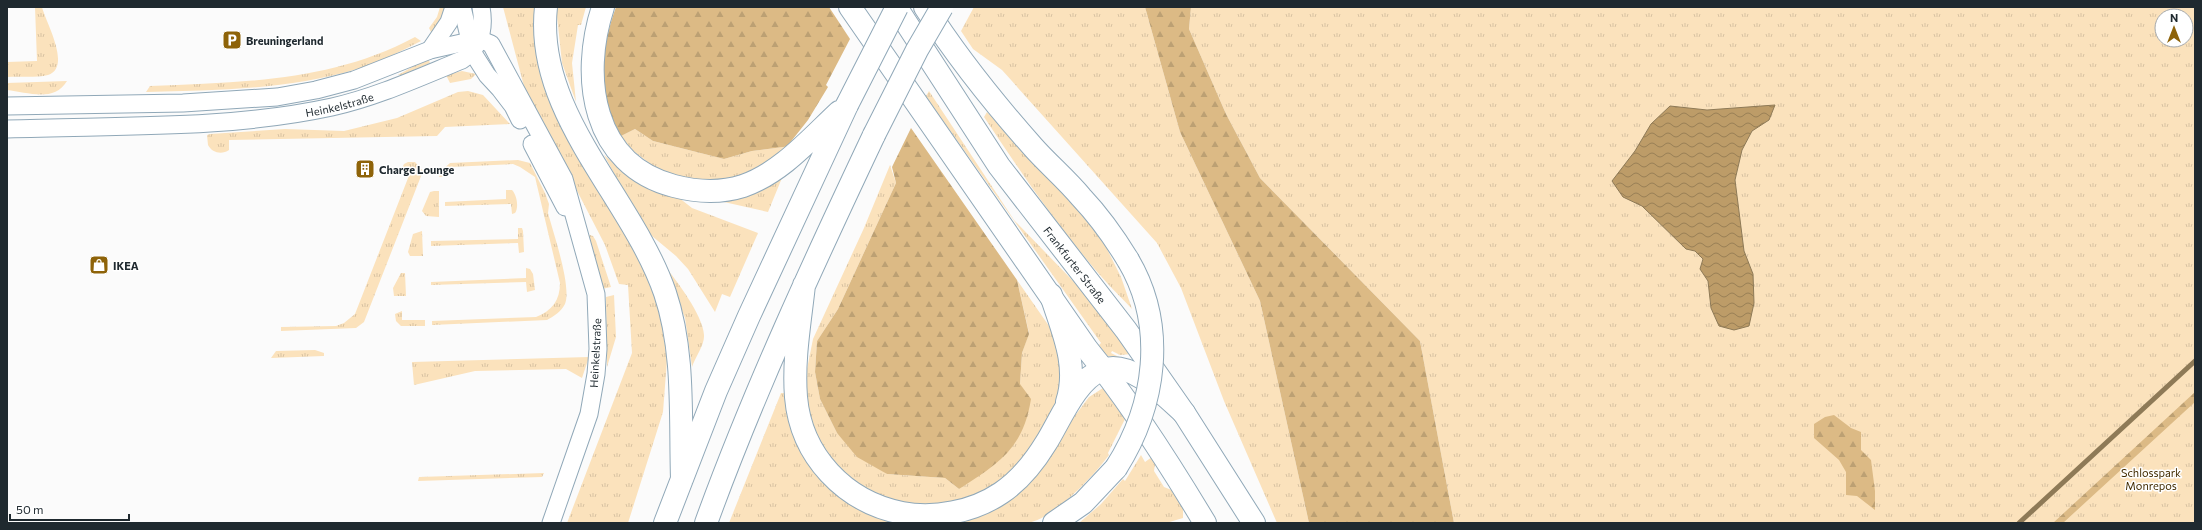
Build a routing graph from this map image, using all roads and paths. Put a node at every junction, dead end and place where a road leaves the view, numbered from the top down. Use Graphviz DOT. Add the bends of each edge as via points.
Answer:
graph roads {
  1 [pos="454,7"];
  2 [pos="462,7"];
  3 [pos="481,7"];
  4 [pos="546,7"];
  5 [pos="603,7"];
  6 [pos="850,7"];
  7 [pos="896,7"];
  8 [pos="926,7"];
  9 [pos="942,7"];
  10 [pos="474,44"];
  11 [pos="430,50"];
  12 [pos="197,102"];
  13 [pos="847,104"];
  14 [pos="7,106"];
  15 [pos="197,123"];
  16 [pos="7,129"];
  17 [pos="804,285"];
  18 [pos="1051,295"];
  19 [pos="1104,369"];
  20 [pos="1065,408"];
  21 [pos="1184,413"];
  22 [pos="682,479"];
  23 [pos="551,523"];
  24 [pos="665,523"];
  25 [pos="706,523"];
  26 [pos="1054,523"];
  27 [pos="1205,523"];
  28 [pos="1254,523"];
  1 -- 11 [label="street" via="449,22"];
  2 -- 10 [label="street"];
  3 -- 10 [label="street" via="482,22"];
  4 -- 22 [label="main road" via="547,54 554,84 569,119 642,243 664,293 674,331 679,371"];
  5 -- 13 [label="main road" via="596,34 592,70 600,119 614,146 626,160 646,175 666,184 710,192 744,186 781,166"];
  6 -- 18 [label="main road"];
  7 -- 13 [label="main road, bridge"];
  7 -- 21 [label="main road, Frankfurter Straße" via="999,166 1126,330"];
  8 -- 26 [label="main road, bridge" via="951,47 990,98 1107,227 1128,260 1148,310 1152,373 1147,401 1132,441 1116,468 1083,503"];
  9 -- 17 [label="main road, bridge" via="874,135"];
  10 -- 11 [label="street, Heinkelstraße"];
  10 -- 15 [label="street, Heinkelstraße" via="462,60 389,90 333,107 266,118"];
  10 -- 23 [label="street, Heinkelstraße" via="491,44 495,49 564,179 596,294 596,374 589,414"];
  11 -- 12 [label="street, Heinkelstraße" via="354,80 316,90 276,97"];
  12 -- 14 [label="street, Heinkelstraße"];
  12 -- 15 [label="street"];
  13 -- 22 [label="main road" via="749,316"];
  15 -- 16 [label="street, Heinkelstraße"];
  17 -- 20 [label="main road" via="795,374 796,400 803,428 815,455 835,480 860,499 891,510 920,516 955,512 987,501 1016,481 1035,459"];
  17 -- 25 [label="main road" via="722,477"];
  18 -- 19 [label="main road" via="1087,349"];
  18 -- 20 [label="main road" via="1071,366 1072,379"];
  19 -- 20 [label="main road" via="1095,373 1082,385"];
  19 -- 21 [label="main road" via="1129,371 1144,379"];
  19 -- 27 [label="main road"];
  21 -- 28 [label="main road, Frankfurter Straße"];
  22 -- 24 [label="main road"];
}
